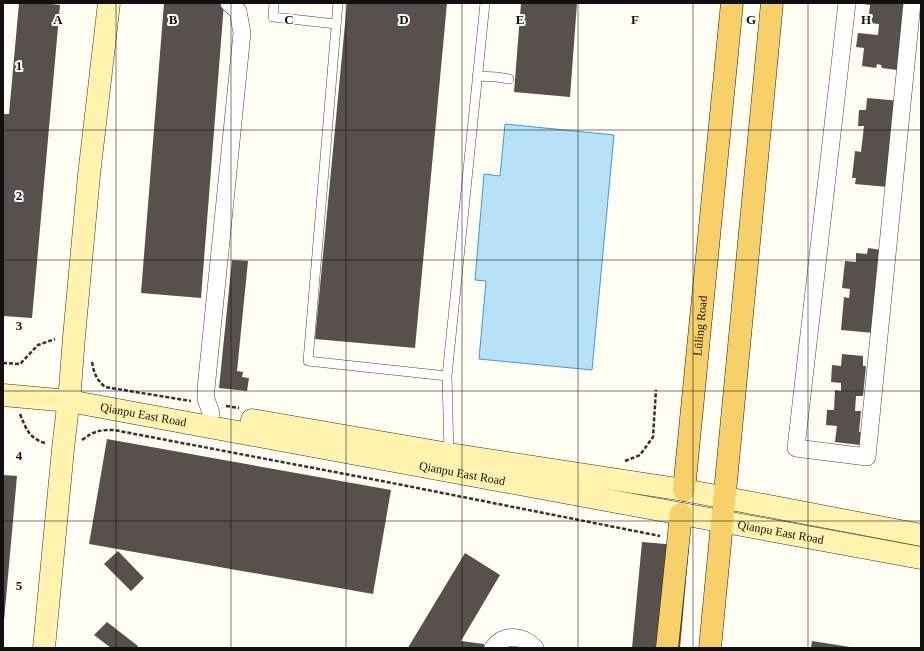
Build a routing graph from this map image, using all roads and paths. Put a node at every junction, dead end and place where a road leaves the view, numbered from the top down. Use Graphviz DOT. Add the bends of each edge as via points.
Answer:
graph roads {
  1 [pos="109,3"];
  2 [pos="229,3"];
  3 [pos="274,3"];
  4 [pos="338,3"];
  5 [pos="485,3"];
  6 [pos="732,3"];
  7 [pos="772,3"];
  8 [pos="847,3"];
  9 [pos="912,3"];
  10 [pos="336,24"];
  11 [pos="477,76"];
  12 [pos="509,79"];
  13 [pos="74,337"];
  14 [pos="3,363"];
  15 [pos="447,376"];
  16 [pos="3,382"];
  17 [pos="69,395"];
  18 [pos="10,402"];
  19 [pos="211,413"];
  20 [pos="63,449"];
  21 [pos="449,454"];
  22 [pos="684,490"];
  23 [pos="724,498"];
  24 [pos="681,514"];
  25 [pos="722,522"];
  26 [pos="921,535"];
  27 [pos="678,539"];
  28 [pos="921,558"];
  29 [pos="44,648"];
  30 [pos="493,648"];
  31 [pos="535,648"];
  32 [pos="668,648"];
  33 [pos="710,648"];
  1 -- 13 [label="main road"];
  2 -- 19 [label="street" via="238,11 242,33 206,390"];
  3 -- 10 [label="lane" via="273,18"];
  4 -- 10 [label="lane"];
  5 -- 11 [label="lane"];
  6 -- 22 [label="main road, Lüling Road"];
  7 -- 23 [label="main road"];
  8 -- 9 [label="street" via="796,448 867,457"];
  10 -- 15 [label="lane" via="308,360"];
  11 -- 12 [label="lane"];
  11 -- 15 [label="lane"];
  13 -- 14 [label="path" via="54,339 38,345 20,364"];
  13 -- 17 [label="main road"];
  15 -- 21 [label="lane"];
  16 -- 17 [label="main road, Qianpu East Road"];
  17 -- 18 [label="main road, Qianpu East Road"];
  17 -- 19 [label="main road, Qianpu East Road"];
  17 -- 20 [label="main road"];
  17 -- 24 [label="main road, Qianpu East Road"];
  18 -- 20 [label="path" via="27,432 39,441"];
  19 -- 21 [label="main road, Qianpu East Road"];
  20 -- 27 [label="path" via="77,451 82,440 90,434 114,430"];
  20 -- 29 [label="main road"];
  21 -- 22 [label="main road, Qianpu East Road"];
  22 -- 23 [label="main road, Qianpu East Road"];
  22 -- 24 [label="main road, Lüling Road"];
  23 -- 25 [label="main road"];
  23 -- 26 [label="main road, Qianpu East Road"];
  24 -- 25 [label="main road, Qianpu East Road"];
  24 -- 27 [label="main road, Lüling Road"];
  25 -- 28 [label="main road, Qianpu East Road"];
  25 -- 33 [label="main road"];
  27 -- 32 [label="main road, Lüling Road"];
  30 -- 31 [label="street" via="503,640 516,638 530,643"];
}
